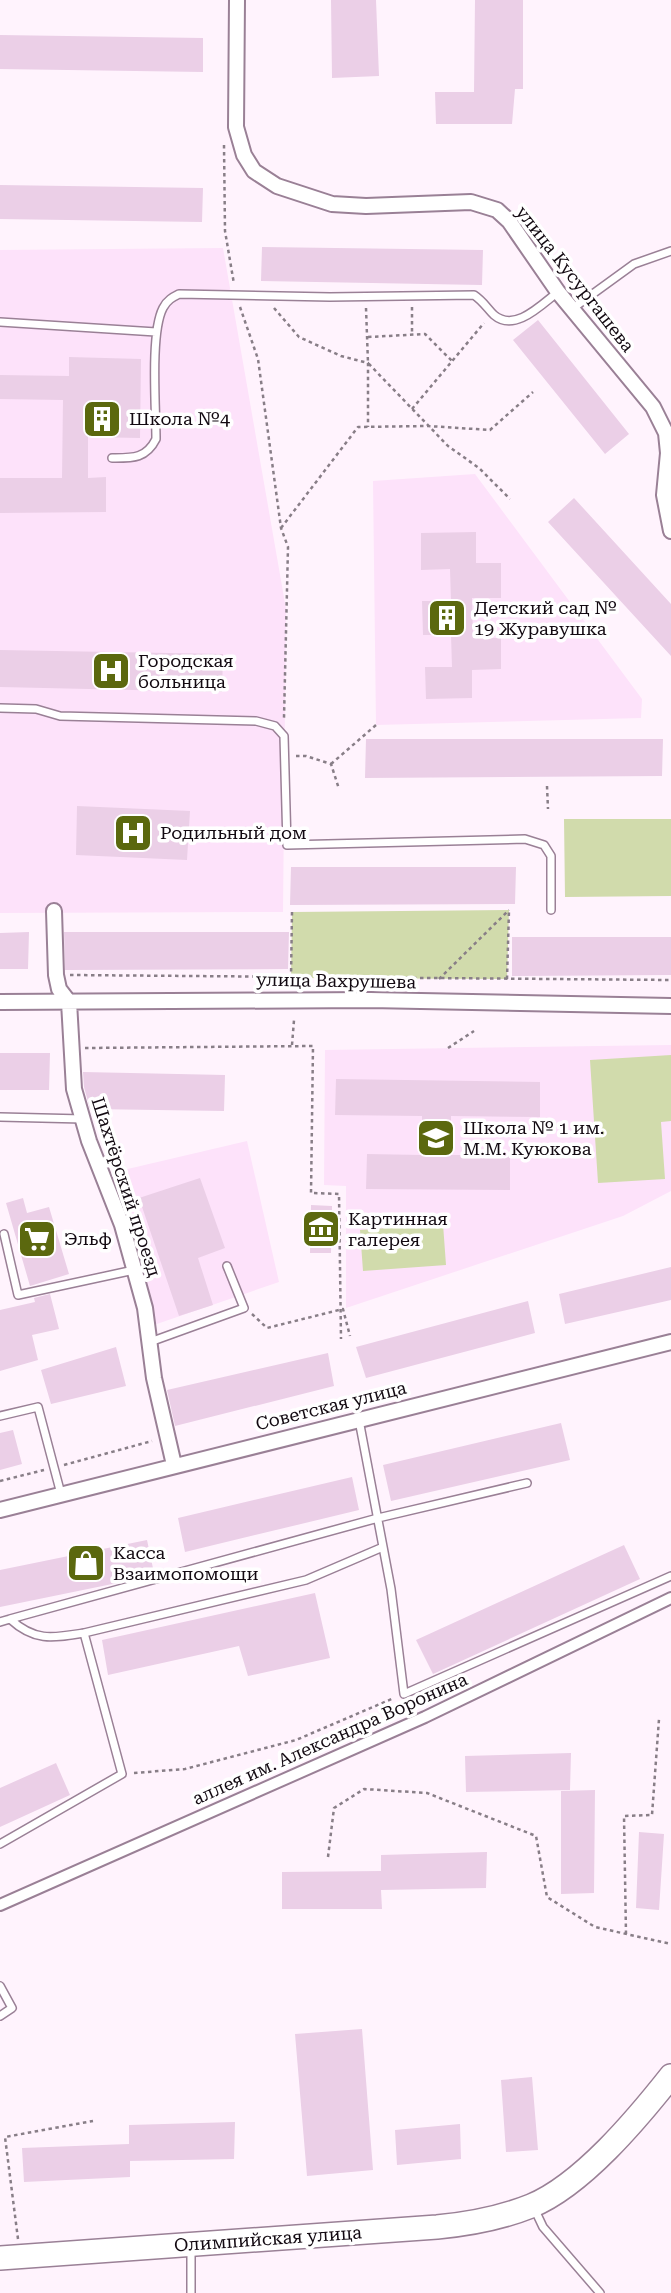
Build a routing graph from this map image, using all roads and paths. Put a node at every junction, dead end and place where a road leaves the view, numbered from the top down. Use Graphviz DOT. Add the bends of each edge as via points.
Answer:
graph roads {
  1 [pos="237,0"];
  2 [pos="671,251"];
  3 [pos="558,292"];
  4 [pos="236,294"];
  5 [pos="271,295"];
  6 [pos="412,296"];
  7 [pos="365,297"];
  8 [pos="572,309"];
  9 [pos="493,313"];
  10 [pos="0,322"];
  11 [pos="156,332"];
  12 [pos="412,335"];
  13 [pos="367,337"];
  14 [pos="452,361"];
  15 [pos="368,363"];
  16 [pos="533,392"];
  17 [pos="412,409"];
  18 [pos="368,426"];
  19 [pos="428,426"];
  20 [pos="112,458"];
  21 [pos="510,499"];
  22 [pos="281,528"];
  23 [pos="671,531"];
  24 [pos="0,708"];
  25 [pos="376,725"];
  26 [pos="284,736"];
  27 [pos="285,757"];
  28 [pos="331,764"];
  29 [pos="547,786"];
  30 [pos="338,789"];
  31 [pos="548,809"];
  32 [pos="551,910"];
  33 [pos="54,911"];
  34 [pos="292,912"];
  35 [pos="56,975"];
  36 [pos="291,978"];
  37 [pos="439,979"];
  38 [pos="507,979"];
  39 [pos="671,980"];
  40 [pos="296,1000"];
  41 [pos="0,1002"];
  42 [pos="69,1002"];
  43 [pos="671,1006"];
  44 [pos="294,1020"];
  45 [pos="474,1031"];
  46 [pos="292,1045"];
  47 [pos="71,1048"];
  48 [pos="448,1048"];
  49 [pos="0,1117"];
  50 [pos="83,1119"];
  51 [pos="4,1234"];
  52 [pos="227,1266"];
  53 [pos="134,1270"];
  54 [pos="244,1308"];
  55 [pos="340,1309"];
  56 [pos="350,1336"];
  57 [pos="341,1339"];
  58 [pos="149,1342"];
  59 [pos="671,1342"];
  60 [pos="0,1416"];
  61 [pos="358,1419"];
  62 [pos="167,1437"];
  63 [pos="174,1465"];
  64 [pos="54,1468"];
  65 [pos="0,1481"];
  66 [pos="527,1483"];
  67 [pos="61,1494"];
  68 [pos="0,1510"];
  69 [pos="377,1518"];
  70 [pos="383,1547"];
  71 [pos="671,1576"];
  72 [pos="671,1598"];
  73 [pos="10,1619"];
  74 [pos="0,1622"];
  75 [pos="84,1633"];
  76 [pos="404,1694"];
  77 [pos="659,1719"];
  78 [pos="122,1774"];
  79 [pos="0,1843"];
  80 [pos="328,1857"];
  81 [pos="0,1905"];
  82 [pos="626,1934"];
  83 [pos="671,1944"];
  84 [pos="0,1986"];
  85 [pos="0,2016"];
  86 [pos="671,2076"];
  87 [pos="93,2121"];
  88 [pos="533,2205"];
  89 [pos="191,2244"];
  90 [pos="10,2257"];
  91 [pos="191,2293"];
  92 [pos="600,2293"];
  1 -- 3 [label="street, улица Кусургашева" via="236,127 254,171 277,186 332,204 471,202 497,210"];
  2 -- 8 [label="lane" via="634,264"];
  3 -- 8 [label="street, улица Кусургашева"];
  3 -- 9 [label="lane" via="516,320"];
  4 -- 5 [label="lane"];
  4 -- 11 [label="lane" via="179,293 163,307"];
  4 -- 22 [label="path" via="258,359"];
  5 -- 7 [label="lane"];
  5 -- 15 [label="path" via="274,308 299,337"];
  6 -- 7 [label="lane"];
  6 -- 9 [label="lane" via="474,295"];
  6 -- 12 [label="path"];
  7 -- 13 [label="path"];
  8 -- 23 [label="street, улица Кусургашева" via="661,421 668,453 664,495"];
  9 -- 14 [label="path"];
  10 -- 11 [label="lane"];
  11 -- 20 [label="lane" via="156,439 146,453"];
  12 -- 13 [label="path"];
  12 -- 14 [label="path" via="425,334"];
  13 -- 15 [label="path"];
  14 -- 17 [label="path"];
  15 -- 17 [label="path"];
  15 -- 18 [label="path"];
  16 -- 19 [label="path" via="490,430"];
  17 -- 19 [label="path"];
  18 -- 19 [label="path"];
  18 -- 22 [label="path" via="358,427"];
  19 -- 21 [label="path"];
  22 -- 26 [label="path" via="288,547"];
  24 -- 26 [label="lane" via="36,709 60,716 256,721 275,726"];
  25 -- 28 [label="path"];
  26 -- 27 [label="lane"];
  27 -- 28 [label="path" via="306,755"];
  27 -- 32 [label="lane" via="287,845 525,839 544,845 551,856"];
  28 -- 30 [label="path"];
  29 -- 31 [label="path"];
  33 -- 35 [label="street"];
  34 -- 36 [label="path"];
  35 -- 36 [label="path"];
  35 -- 42 [label="street"];
  36 -- 37 [label="path"];
  36 -- 40 [label="path"];
  37 -- 38 [label="path"];
  37 -- 38 [label="path" via="509,910"];
  38 -- 39 [label="path"];
  40 -- 42 [label="street, улица Вахрушева"];
  40 -- 43 [label="street, улица Вахрушева"];
  41 -- 42 [label="street, улица Вахрушева"];
  42 -- 47 [label="street, Шахтёрский проезд"];
  44 -- 46 [label="path"];
  45 -- 48 [label="path"];
  46 -- 47 [label="path"];
  46 -- 55 [label="path" via="313,1046 311,1193 339,1194"];
  47 -- 50 [label="street, Шахтёрский проезд" via="74,1089"];
  49 -- 50 [label="lane"];
  50 -- 53 [label="street, Шахтёрский проезд"];
  51 -- 53 [label="lane" via="18,1295"];
  52 -- 54 [label="lane"];
  53 -- 58 [label="street, Шахтёрский проезд"];
  54 -- 55 [label="path" via="267,1328"];
  54 -- 58 [label="lane"];
  55 -- 56 [label="path"];
  55 -- 57 [label="path"];
  58 -- 62 [label="street, Шахтёрский проезд"];
  59 -- 61 [label="street, Советская улица"];
  60 -- 64 [label="lane" via="38,1407"];
  61 -- 63 [label="street, Советская улица"];
  61 -- 69 [label="lane"];
  62 -- 63 [label="street, Шахтёрский проезд"];
  62 -- 64 [label="path"];
  63 -- 67 [label="street, Советская улица"];
  64 -- 65 [label="path"];
  64 -- 67 [label="lane"];
  66 -- 69 [label="lane"];
  67 -- 68 [label="street, Советская улица"];
  69 -- 70 [label="lane"];
  69 -- 73 [label="lane"];
  70 -- 75 [label="lane" via="306,1580"];
  70 -- 76 [label="lane"];
  71 -- 76 [label="lane"];
  72 -- 81 [label="street, аллея им. Александра Воронина" via="425,1717"];
  73 -- 74 [label="lane"];
  73 -- 75 [label="lane" via="23,1631 50,1639"];
  75 -- 78 [label="lane"];
  76 -- 78 [label="path" via="296,1740 186,1769"];
  77 -- 82 [label="path" via="652,1815 624,1816"];
  78 -- 79 [label="lane"];
  80 -- 82 [label="path" via="334,1808 363,1789 426,1793 536,1836 547,1896 595,1927"];
  82 -- 83 [label="path"];
  84 -- 85 [label="lane" via="12,2008"];
  86 -- 88 [label="main road, Олимпийская улица" via="607,2150"];
  87 -- 90 [label="path" via="5,2137"];
  88 -- 89 [label="main road, Олимпийская улица" via="465,2224"];
  88 -- 92 [label="lane" via="543,2227"];
  89 -- 90 [label="main road, Олимпийская улица"];
  89 -- 91 [label="lane"];
}
